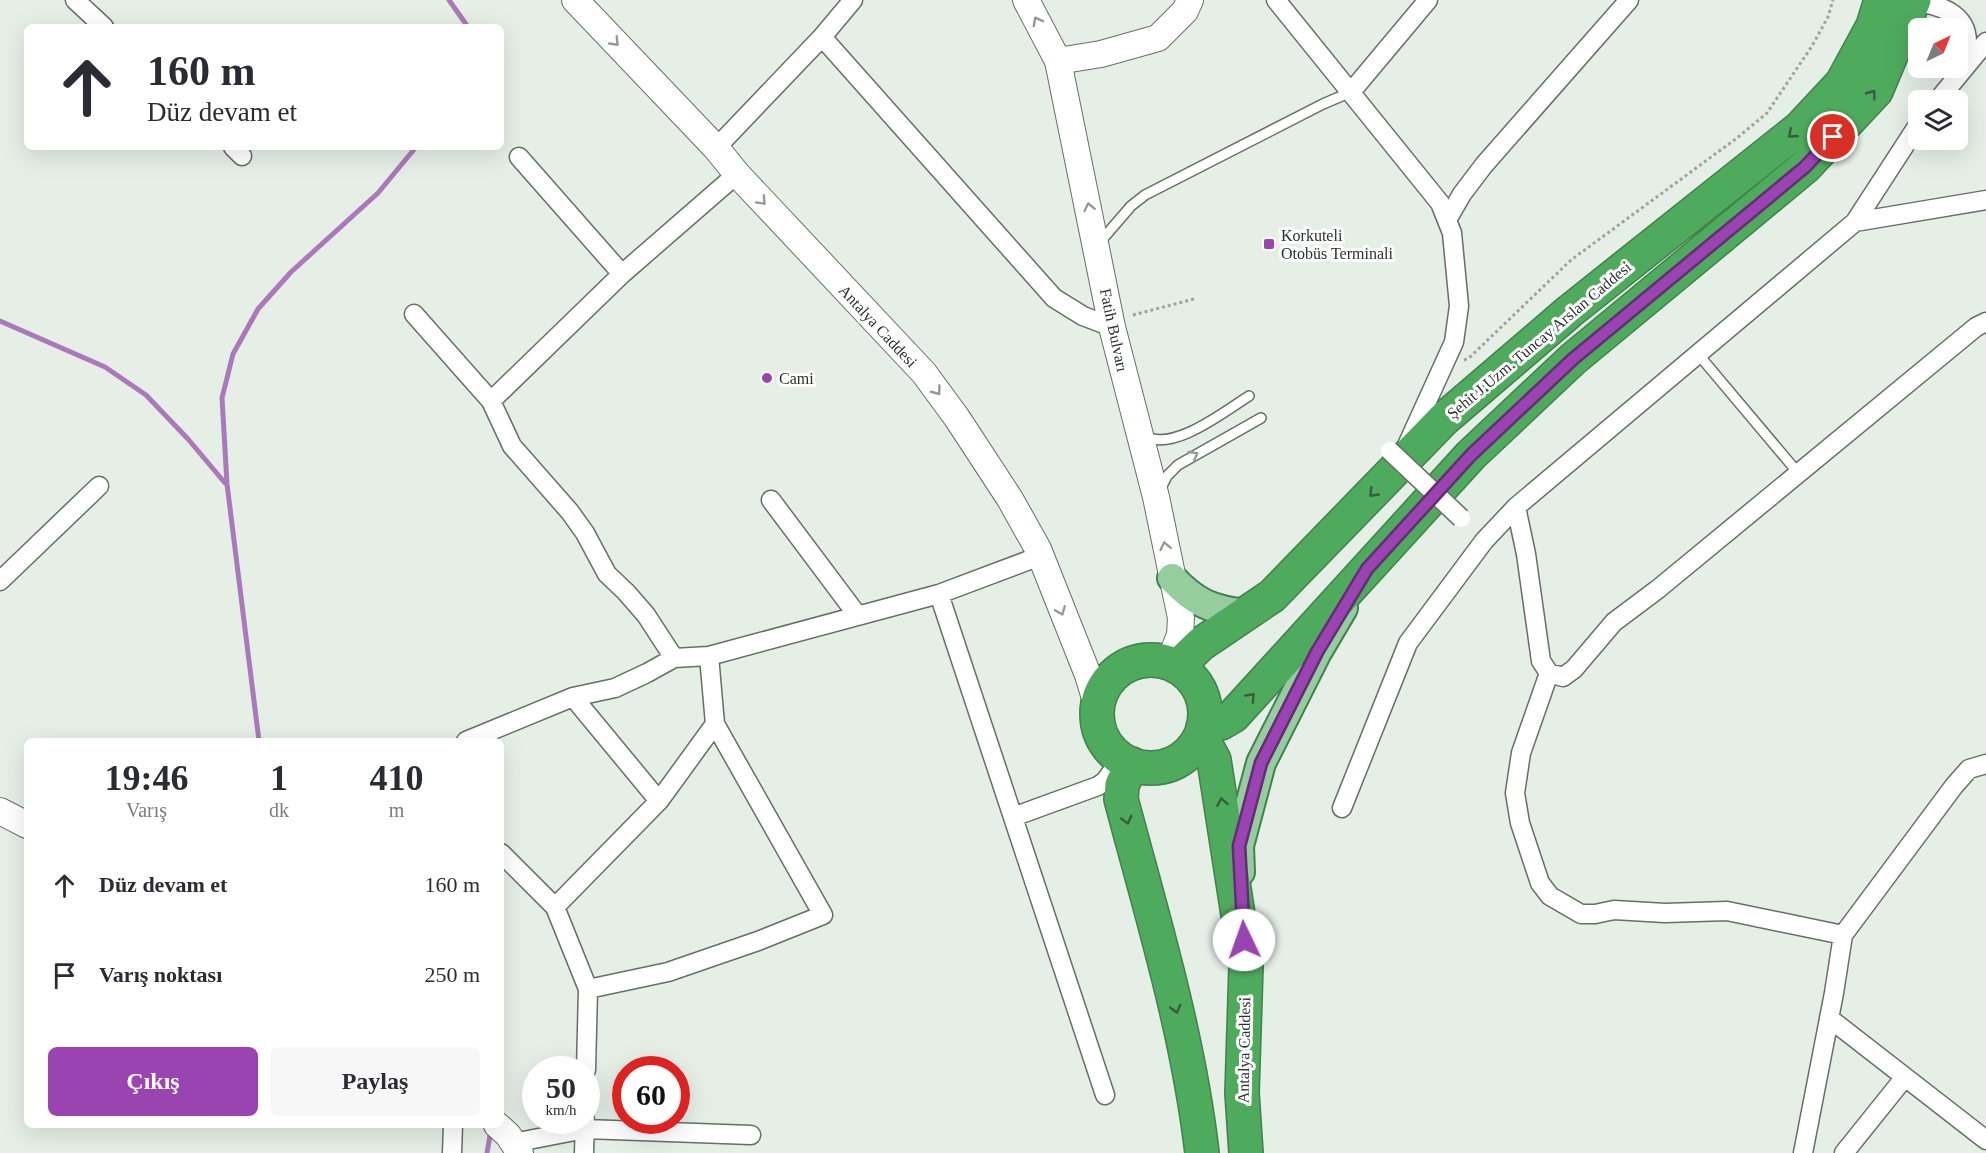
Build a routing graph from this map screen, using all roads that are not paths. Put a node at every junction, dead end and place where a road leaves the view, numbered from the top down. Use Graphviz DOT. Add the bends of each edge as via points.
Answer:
graph roads {
  1 [pos="75,0"];
  2 [pos="575,0"];
  3 [pos="852,0"];
  4 [pos="1026,0"];
  5 [pos="1190,0"];
  6 [pos="1276,0"];
  7 [pos="1428,0"];
  8 [pos="1629,0"];
  9 [pos="1881,0"];
  10 [pos="1913,1"];
  11 [pos="1956,18"];
  12 [pos="101,24"];
  13 [pos="822,37"];
  14 [pos="1986,42"];
  15 [pos="1058,61"];
  16 [pos="1968,64"];
  17 [pos="1956,78"];
  18 [pos="1946,90"];
  19 [pos="1351,92"];
  20 [pos="1908,140"];
  21 [pos="716,148"];
  22 [pos="519,157"];
  23 [pos="737,174"];
  24 [pos="1986,200"];
  25 [pos="1448,220"];
  26 [pos="1855,222"];
  27 [pos="1097,247"];
  28 [pos="622,274"];
  29 [pos="414,314"];
  30 [pos="1123,321"];
  31 [pos="1986,322"];
  32 [pos="1698,354"];
  33 [pos="1249,396"];
  34 [pos="490,401"];
  35 [pos="1261,418"];
  36 [pos="1138,430"];
  37 [pos="1393,460"];
  38 [pos="1798,474"];
  39 [pos="99,486"];
  40 [pos="1156,497"];
  41 [pos="771,500"];
  42 [pos="1516,507"];
  43 [pos="1461,518"];
  44 [pos="1040,556"];
  45 [pos="1367,569"];
  46 [pos="1172,578"];
  47 [pos="0,581"];
  48 [pos="939,594"];
  49 [pos="1246,614"];
  50 [pos="858,616"];
  51 [pos="708,656"];
  52 [pos="674,658"];
  53 [pos="1173,665"];
  54 [pos="1549,673"];
  55 [pos="573,697"];
  56 [pos="1098,708"];
  57 [pos="715,724"];
  58 [pos="1202,732"];
  59 [pos="473,738"];
  60 [pos="1127,761"];
  61 [pos="1986,764"];
  62 [pos="659,801"];
  63 [pos="1342,808"];
  64 [pos="0,812"];
  65 [pos="1013,817"];
  66 [pos="24,824"];
  67 [pos="504,856"];
  68 [pos="555,907"];
  69 [pos="1843,935"];
  70 [pos="1245,964"];
  71 [pos="588,989"];
  72 [pos="1829,1018"];
  73 [pos="586,1056"];
  74 [pos="1905,1077"];
  75 [pos="1105,1095"];
  76 [pos="600,1126"];
  77 [pos="453,1128"];
  78 [pos="537,1134"];
  79 [pos="585,1134"];
  80 [pos="751,1135"];
  81 [pos="510,1139"];
  82 [pos="1986,1140"];
  83 [pos="452,1153"];
  84 [pos="584,1153"];
  85 [pos="1202,1153"];
  86 [pos="1246,1153"];
  87 [pos="1803,1153"];
  88 [pos="1844,1153"];
  1 -- 12 [label="street"];
  2 -- 21 [label="main road, Antalya Caddesi, one-way"];
  3 -- 13 [label="street"];
  15 -- 4 [label="main road, Fatih Bulvarı, one-way"];
  5 -- 15 [label="main road" via="1185,11 1158,38"];
  6 -- 19 [label="street"];
  7 -- 19 [label="street"];
  8 -- 25 [label="street" via="1484,165"];
  9 -- 37 [label="highway, Şehit J.Uzm. Tuncay Arslan Caddesi, one-way" via="1873,26 1842,83 1800,128 1561,319"];
  10 -- 11 [label="street" via="1944,8"];
  45 -- 10 [label="highway, one-way" via="1471,455 1573,359 1805,167 1876,91"];
  13 -- 21 [label="street"];
  13 -- 30 [label="street" via="1054,298 1083,316"];
  14 -- 16 [label="street"];
  27 -- 15 [label="main road, Fatih Bulvarı, one-way"];
  17 -- 18 [label="street"];
  19 -- 25 [label="street" via="1440,203"];
  19 -- 27 [label="lane" via="1145,195"];
  20 -- 26 [label="street"];
  21 -- 23 [label="main road, Antalya Caddesi"];
  22 -- 28 [label="street"];
  23 -- 28 [label="street"];
  23 -- 44 [label="main road, Antalya Caddesi, one-way" via="924,373 1010,499"];
  24 -- 26 [label="street"];
  25 -- 37 [label="street" via="1459,306 1454,342"];
  26 -- 32 [label="street"];
  27 -- 30 [label="main road, Fatih Bulvarı"];
  28 -- 34 [label="street"];
  29 -- 34 [label="street"];
  30 -- 36 [label="main road, Fatih Bulvarı"];
  31 -- 38 [label="street"];
  32 -- 38 [label="lane"];
  32 -- 42 [label="street"];
  33 -- 36 [label="lane" via="1178,438 1150,439"];
  34 -- 52 [label="street" via="512,446 570,512 607,574 646,615"];
  40 -- 35 [label="lane, one-way" via="1178,465"];
  36 -- 40 [label="main road, Fatih Bulvarı"];
  37 -- 43 [label="street, bridge"];
  37 -- 49 [label="highway, Şehit J.Uzm. Tuncay Arslan Caddesi, one-way" via="1272,596"];
  38 -- 54 [label="street" via="1614,622 1574,669 1563,677"];
  39 -- 47 [label="street"];
  46 -- 40 [label="main road, Fatih Bulvarı, one-way"];
  41 -- 50 [label="street"];
  42 -- 54 [label="street" via="1541,661"];
  42 -- 63 [label="street" via="1484,541 1408,643"];
  44 -- 48 [label="street"];
  44 -- 56 [label="main road, Antalya Caddesi, one-way"];
  58 -- 45 [label="highway, one-way" via="1233,716"];
  45 -- 70 [label="main road" via="1317,652 1261,763 1239,846"];
  46 -- 49 [label="main road" via="1205,605"];
  46 -- 53 [label="main road, Fatih Bulvarı" via="1181,618"];
  48 -- 50 [label="street"];
  48 -- 65 [label="street"];
  49 -- 53 [label="highway, Şehit J.Uzm. Tuncay Arslan Caddesi"];
  50 -- 51 [label="street"];
  51 -- 52 [label="street"];
  51 -- 57 [label="street"];
  52 -- 55 [label="street" via="615,688"];
  53 -- 56 [label="highway" via="1152,660 1126,666 1107,684"];
  53 -- 58 [label="highway" via="1191,678 1200,693 1205,710"];
  54 -- 69 [label="street" via="1521,753 1515,793 1520,823 1540,883 1550,896 1581,914 1614,910 1727,911"];
  55 -- 59 [label="street"];
  55 -- 62 [label="street"];
  56 -- 60 [label="highway" via="1101,734 1110,749"];
  57 -- 62 [label="street"];
  57 -- 71 [label="street" via="824,915 668,972"];
  58 -- 60 [label="highway" via="1191,751 1176,762 1150,768"];
  70 -- 58 [label="highway, Antalya Caddesi, one-way" via="1214,760"];
  60 -- 65 [label="street" via="1098,786"];
  60 -- 85 [label="highway, one-way" via="1121,799 1186,1045"];
  61 -- 69 [label="street" via="1969,769 1954,786"];
  62 -- 68 [label="street"];
  64 -- 66 [label="main road"];
  65 -- 75 [label="street"];
  67 -- 68 [label="street"];
  68 -- 71 [label="street"];
  69 -- 72 [label="street"];
  70 -- 86 [label="highway, Antalya Caddesi" via="1242,1093"];
  71 -- 73 [label="street"];
  72 -- 74 [label="street"];
  72 -- 87 [label="street"];
  74 -- 82 [label="street"];
  74 -- 88 [label="street"];
  76 -- 80 [label="street"];
  77 -- 83 [label="street"];
  78 -- 81 [label="street"];
  79 -- 84 [label="street"];
}
